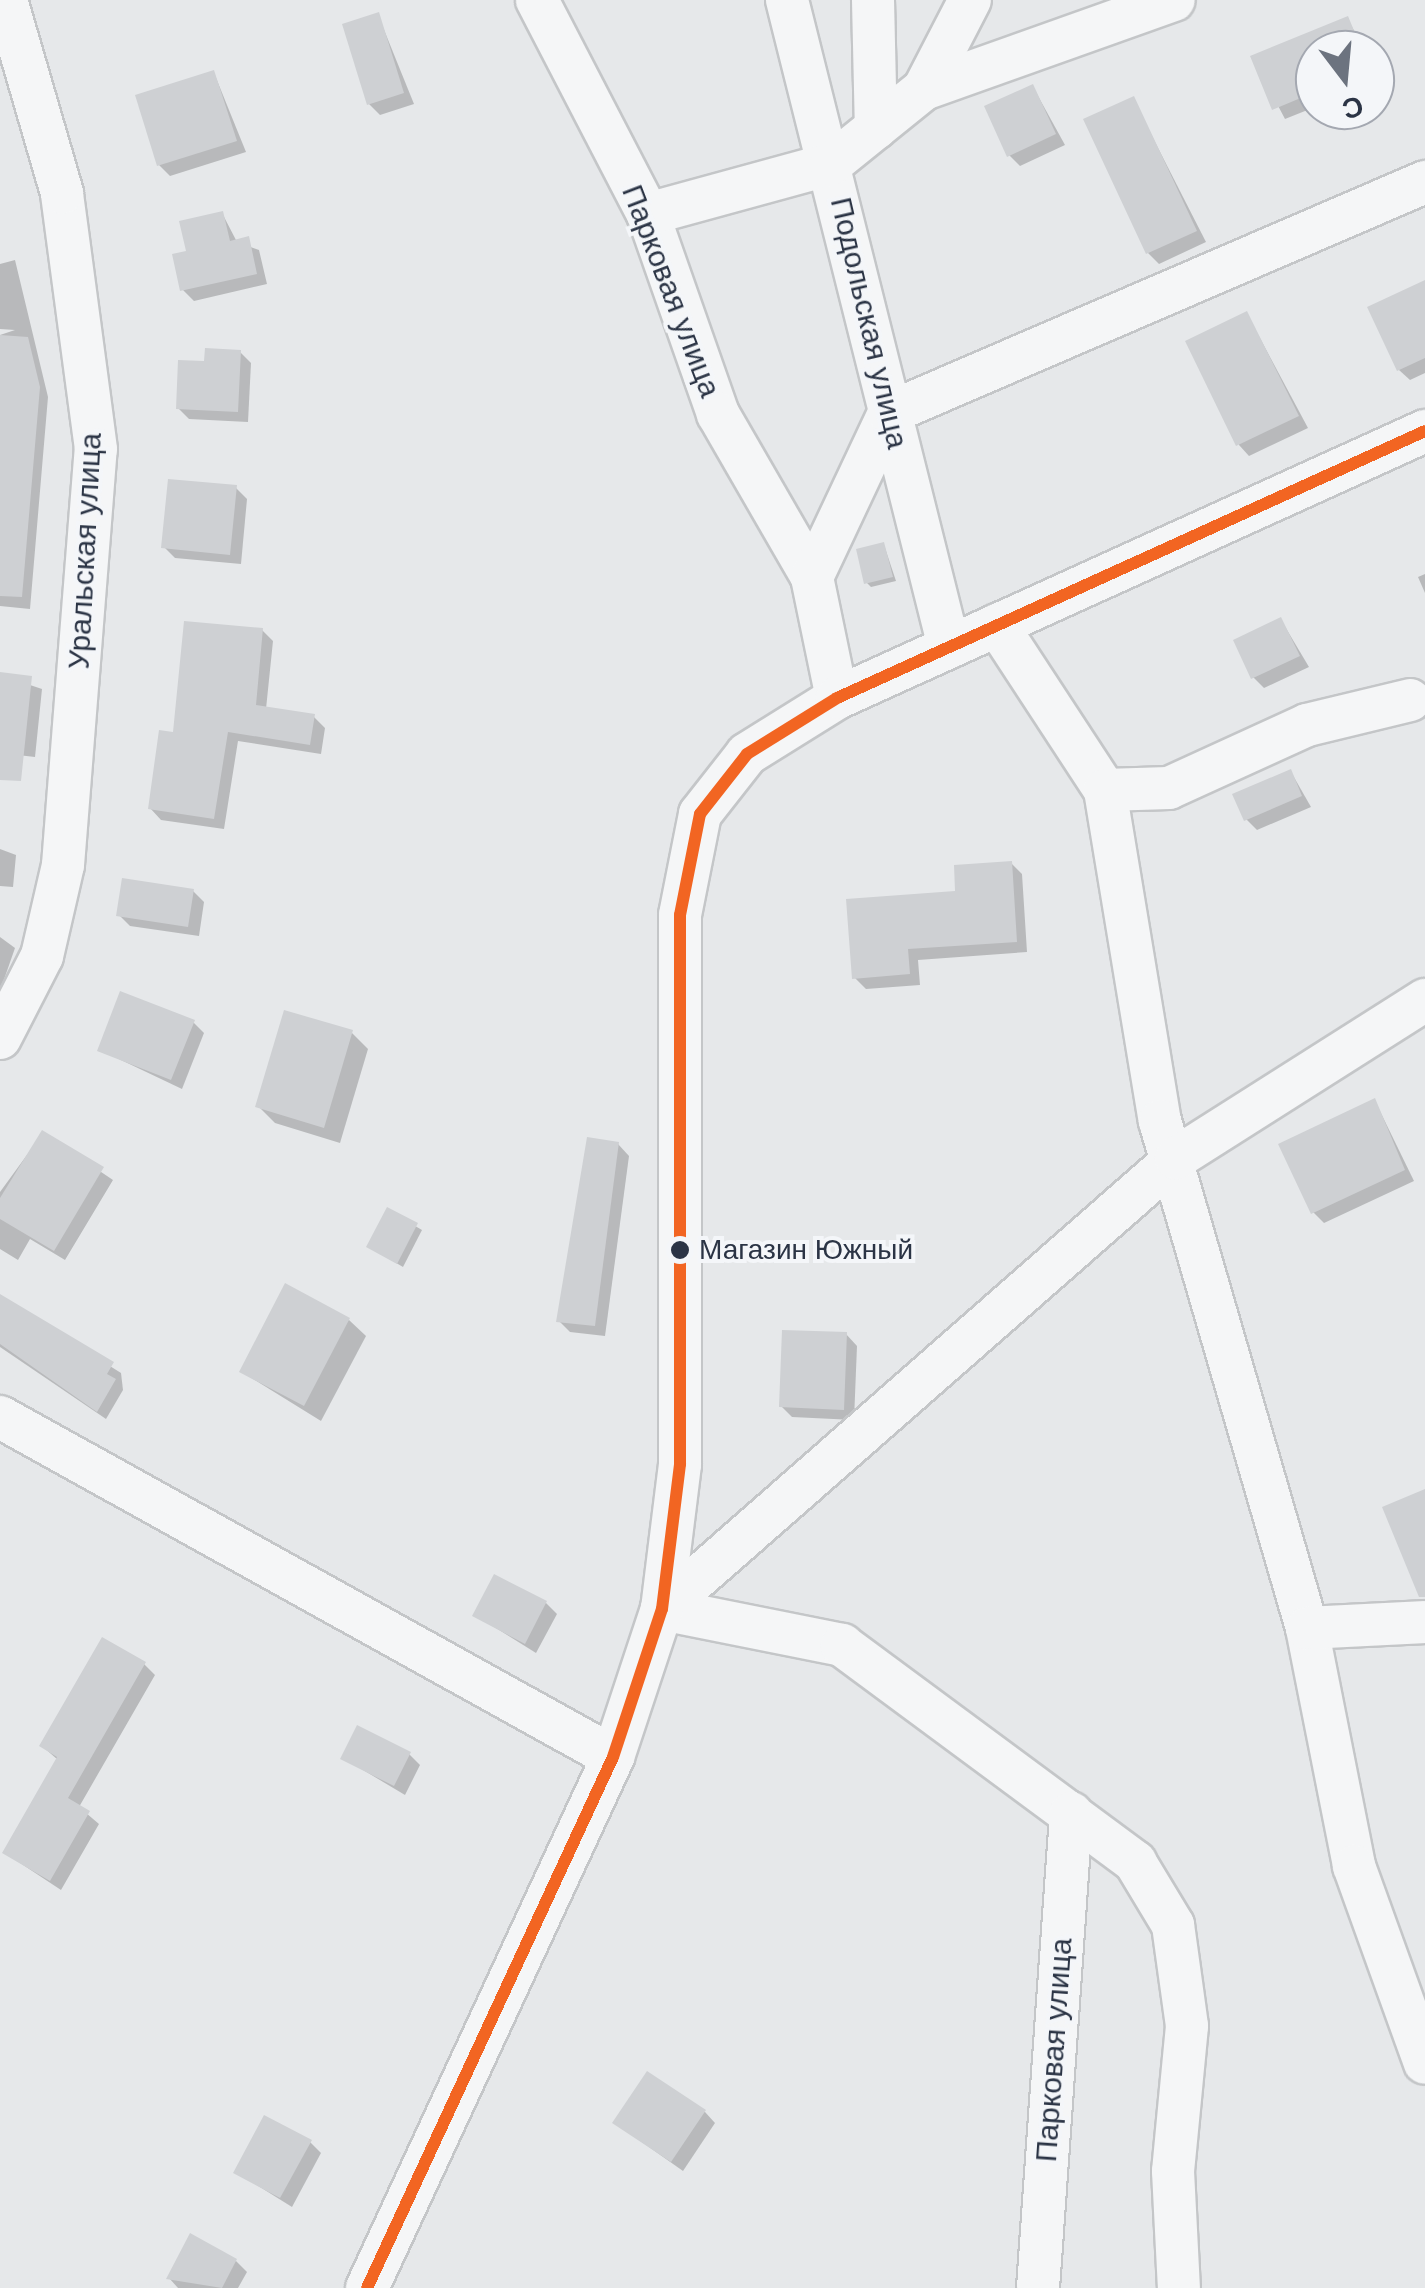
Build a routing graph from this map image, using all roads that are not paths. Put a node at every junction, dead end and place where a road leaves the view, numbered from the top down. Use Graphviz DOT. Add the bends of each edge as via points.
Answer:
graph roads {
  1 [pos="6,0"];
  2 [pos="538,0"];
  3 [pos="788,0"];
  4 [pos="873,0"];
  5 [pos="970,0"];
  6 [pos="1174,0"];
  7 [pos="924,89"];
  8 [pos="876,128"];
  9 [pos="831,164"];
  10 [pos="1425,182"];
  11 [pos="648,214"];
  12 [pos="889,413"];
  13 [pos="1425,431"];
  14 [pos="812,577"];
  15 [pos="997,625"];
  16 [pos="949,647"];
  17 [pos="837,698"];
  18 [pos="1410,700"];
  19 [pos="1106,790"];
  20 [pos="1425,1000"];
  21 [pos="0,1038"];
  22 [pos="1176,1158"];
  23 [pos="0,1417"];
  24 [pos="662,1609"];
  25 [pos="1425,1622"];
  26 [pos="1307,1628"];
  27 [pos="613,1756"];
  28 [pos="1070,1813"];
  29 [pos="1425,2063"];
  30 [pos="367,2288"];
  31 [pos="1038,2288"];
  32 [pos="1179,2288"];
  1 -- 21 [label="street, Уральская улица" via="62,193 96,449 63,865 42,956"];
  2 -- 11 [label="street, Парковая улица"];
  3 -- 9 [label="street, Подольская улица"];
  4 -- 8 [label="street"];
  5 -- 7 [label="street"];
  6 -- 7 [label="street"];
  7 -- 8 [label="street"];
  8 -- 9 [label="street"];
  9 -- 11 [label="street"];
  9 -- 12 [label="street, Подольская улица"];
  10 -- 12 [label="street"];
  11 -- 14 [label="street, Парковая улица" via="718,414"];
  12 -- 14 [label="street"];
  12 -- 16 [label="street, Подольская улица"];
  13 -- 15 [label="street"];
  14 -- 17 [label="street, Парковая улица"];
  15 -- 16 [label="street"];
  15 -- 19 [label="street"];
  16 -- 17 [label="street"];
  17 -- 24 [label="street" via="747,754 700,814 680,915 680,1464"];
  18 -- 19 [label="street" via="1307,725 1169,788"];
  19 -- 22 [label="street" via="1160,1121"];
  20 -- 22 [label="street"];
  22 -- 24 [label="street"];
  22 -- 26 [label="street"];
  23 -- 27 [label="street"];
  24 -- 27 [label="street"];
  24 -- 28 [label="street" via="842,1645"];
  25 -- 26 [label="street"];
  26 -- 29 [label="street" via="1354,1866"];
  27 -- 30 [label="street"];
  28 -- 31 [label="street, Парковая улица"];
  28 -- 32 [label="street" via="1135,1862 1174,1925 1187,2026 1172,2171"];
}
